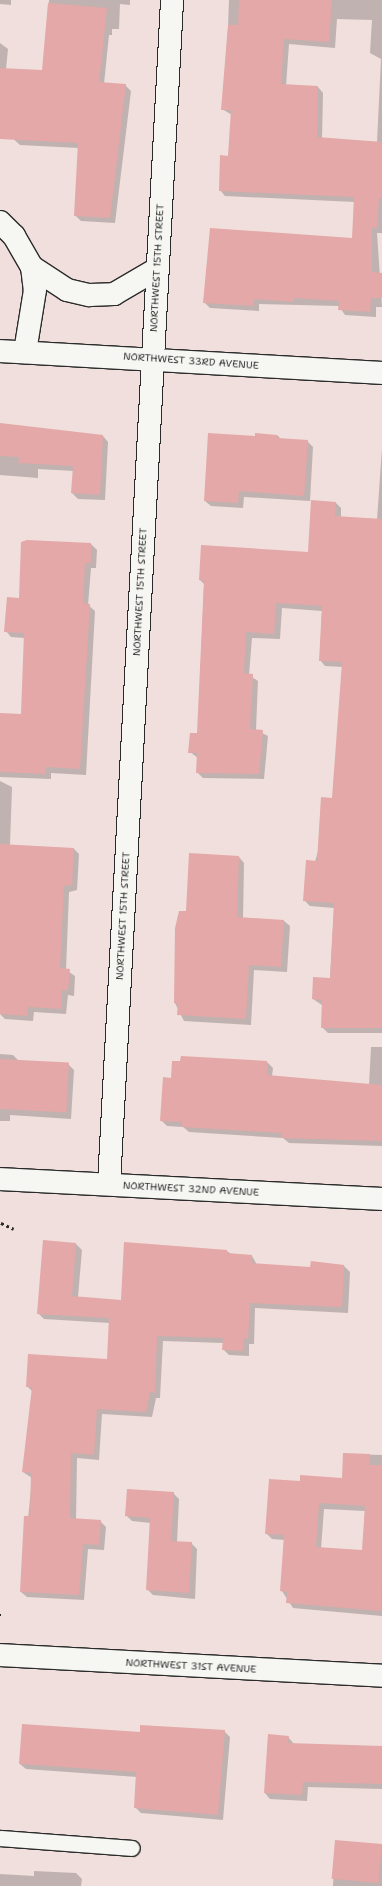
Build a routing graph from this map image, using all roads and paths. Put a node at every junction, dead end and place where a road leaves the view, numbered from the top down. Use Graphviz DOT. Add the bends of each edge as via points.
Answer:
graph roads {
  1 [pos="172,0"];
  2 [pos="0,222"];
  3 [pos="32,267"];
  4 [pos="157,269"];
  5 [pos="0,351"];
  6 [pos="25,352"];
  7 [pos="152,358"];
  8 [pos="382,373"];
  9 [pos="0,1179"];
  10 [pos="109,1184"];
  11 [pos="382,1199"];
  12 [pos="0,1223"];
  13 [pos="14,1229"];
  14 [pos="0,1655"];
  15 [pos="382,1676"];
  16 [pos="0,1838"];
  17 [pos="132,1848"];
  1 -- 4 [label="street, NORTHWEST 15TH STREET"];
  2 -- 3 [label="street" via="14,236"];
  3 -- 4 [label="street" via="67,290 89,295 114,294"];
  3 -- 6 [label="street" via="35,290"];
  4 -- 7 [label="street, NORTHWEST 15TH STREET"];
  5 -- 6 [label="street, NORTHWEST 33RD AVENUE"];
  6 -- 7 [label="street, NORTHWEST 33RD AVENUE"];
  7 -- 8 [label="street, NORTHWEST 33RD AVENUE"];
  7 -- 10 [label="street, NORTHWEST 15TH STREET"];
  9 -- 10 [label="street, NORTHWEST 32ND AVENUE"];
  10 -- 11 [label="street, NORTHWEST 32ND AVENUE"];
  12 -- 13 [label="path"];
  14 -- 15 [label="street, NORTHWEST 31ST AVENUE"];
  16 -- 17 [label="lane"];
}
